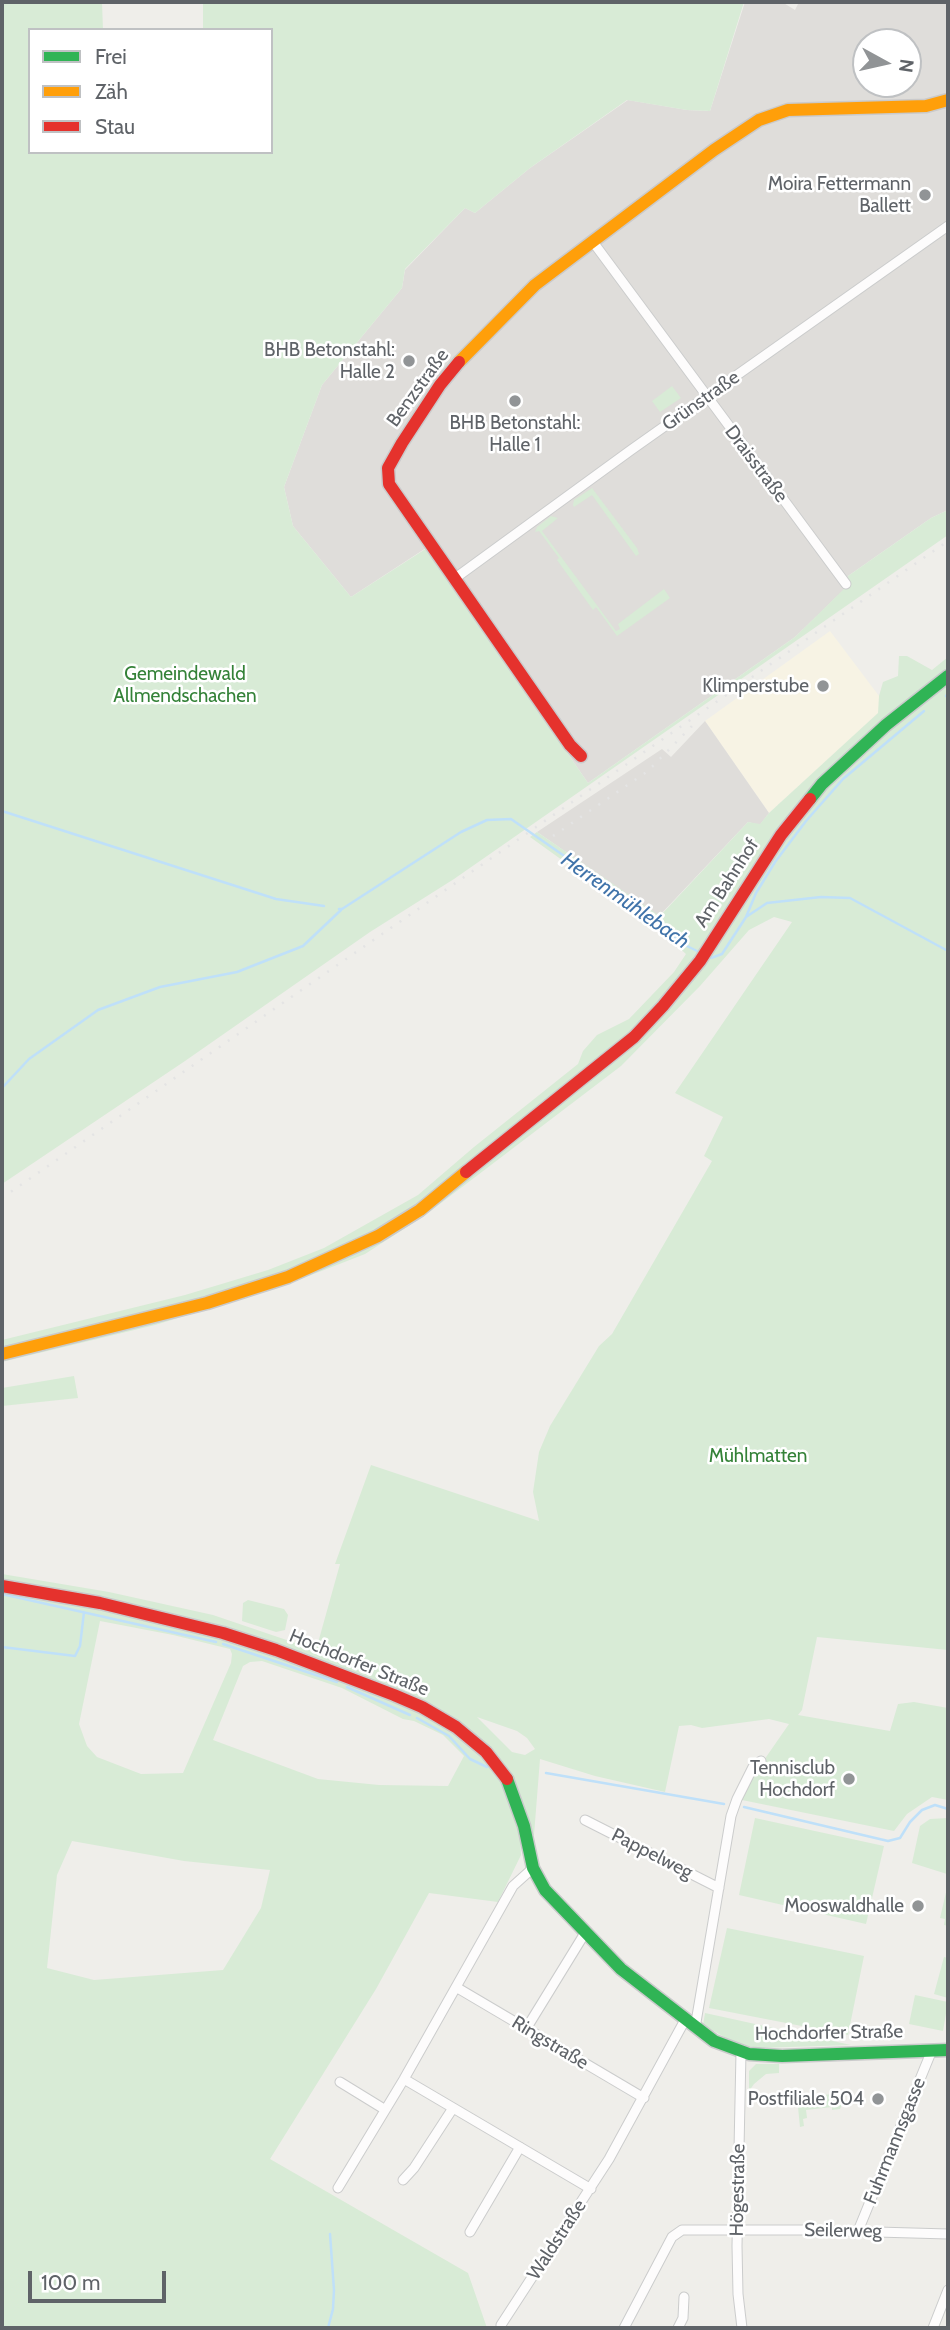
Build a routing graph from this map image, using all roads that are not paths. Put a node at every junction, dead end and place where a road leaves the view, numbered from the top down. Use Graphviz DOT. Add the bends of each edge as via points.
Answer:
graph roads {
  1 [pos="948,100"];
  2 [pos="948,226"];
  3 [pos="593,242"];
  4 [pos="706,397"];
  5 [pos="454,579"];
  6 [pos="846,584"];
  7 [pos="948,676"];
  8 [pos="581,756"];
  9 [pos="2,1354"];
  10 [pos="2,1586"];
  11 [pos="761,1761"];
  12 [pos="585,1820"];
  13 [pos="533,1868"];
  14 [pos="719,1888"];
  15 [pos="585,1933"];
  16 [pos="456,1987"];
  17 [pos="690,2024"];
  18 [pos="526,2029"];
  19 [pos="932,2050"];
  20 [pos="948,2050"];
  21 [pos="741,2052"];
  22 [pos="404,2079"];
  23 [pos="340,2082"];
  24 [pos="644,2098"];
  25 [pos="453,2108"];
  26 [pos="384,2109"];
  27 [pos="520,2147"];
  28 [pos="403,2180"];
  29 [pos="338,2188"];
  30 [pos="591,2189"];
  31 [pos="738,2229"];
  32 [pos="858,2231"];
  33 [pos="470,2232"];
  34 [pos="948,2235"];
  35 [pos="948,2290"];
  36 [pos="684,2297"];
  37 [pos="501,2325"];
  38 [pos="624,2328"];
  39 [pos="678,2328"];
  40 [pos="742,2328"];
  41 [pos="933,2328"];
  1 -- 3 [label="street, Benzstraße" via="926,106 788,110 759,120"];
  2 -- 4 [label="street, Grünstraße"];
  3 -- 4 [label="street, Draisstraße"];
  3 -- 5 [label="street, Benzstraße" via="536,285 467,352 440,385 388,468 389,484"];
  4 -- 5 [label="street, Grünstraße"];
  4 -- 6 [label="street, Draisstraße"];
  5 -- 8 [label="street, Benzstraße"];
  7 -- 9 [label="street, Am Bahnhof" via="822,784 781,835 702,957 634,1037 419,1210 378,1236 288,1277 207,1303"];
  10 -- 13 [label="street, Hochdorfer Straße" via="100,1603 223,1633 422,1707 474,1740 508,1780"];
  11 -- 14 [label="street, Pappelweg" via="753,1767 731,1816"];
  12 -- 14 [label="street, Pappelweg"];
  13 -- 15 [label="street, Hochdorfer Straße" via="545,1890"];
  13 -- 16 [label="street" via="513,1886"];
  14 -- 17 [label="street, Pappelweg"];
  15 -- 17 [label="street, Hochdorfer Straße" via="621,1969"];
  15 -- 18 [label="street"];
  16 -- 18 [label="street, Ringstraße"];
  16 -- 22 [label="street"];
  17 -- 21 [label="street, Hochdorfer Straße"];
  17 -- 24 [label="street"];
  18 -- 24 [label="street, Ringstraße"];
  19 -- 20 [label="street, Hochdorfer Straße"];
  19 -- 21 [label="street, Hochdorfer Straße" via="782,2056"];
  19 -- 32 [label="street, Fuhrmannsgasse"];
  21 -- 31 [label="street, Högestraße"];
  22 -- 25 [label="street, Waldstraße"];
  22 -- 26 [label="street"];
  23 -- 26 [label="street"];
  24 -- 30 [label="street"];
  25 -- 27 [label="street, Waldstraße"];
  25 -- 28 [label="street"];
  26 -- 29 [label="street"];
  27 -- 30 [label="street, Waldstraße"];
  27 -- 33 [label="street"];
  30 -- 37 [label="street, Waldstraße"];
  31 -- 32 [label="street, Seilerweg"];
  31 -- 38 [label="street, Seilerweg" via="677,2232"];
  31 -- 40 [label="street, Högestraße" via="737,2294"];
  32 -- 34 [label="street, Seilerweg"];
  35 -- 41 [label="street"];
  36 -- 39 [label="street" via="684,2318"];
}
